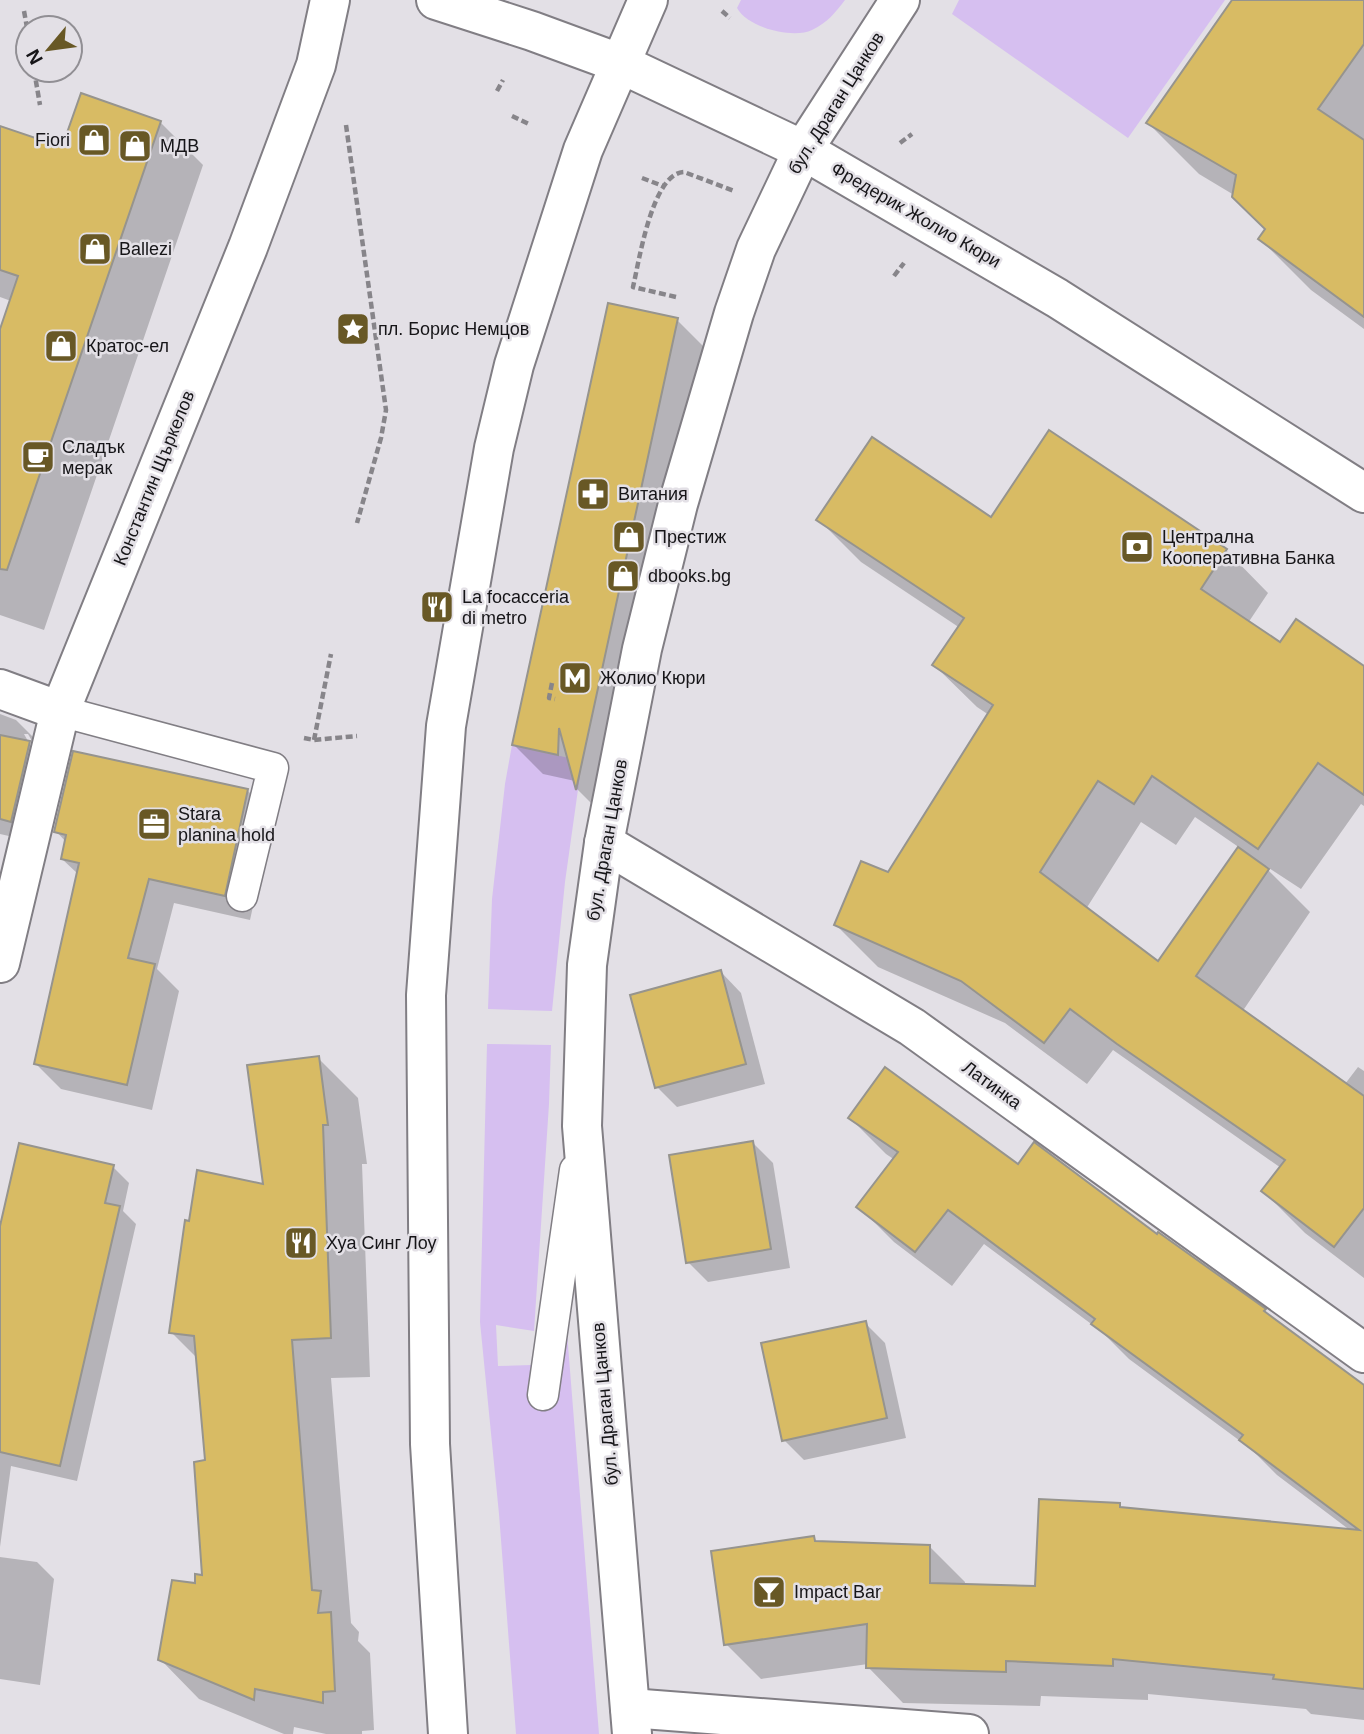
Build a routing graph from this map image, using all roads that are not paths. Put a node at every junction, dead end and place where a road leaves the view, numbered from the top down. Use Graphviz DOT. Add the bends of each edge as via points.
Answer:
graph roads {
  1 [pos="330,0"];
  2 [pos="648,0"];
  3 [pos="900,0"];
  4 [pos="447,2"];
  5 [pos="619,63"];
  6 [pos="803,150"];
  7 [pos="1358,477"];
  8 [pos="0,689"];
  9 [pos="60,711"];
  10 [pos="604,843"];
  11 [pos="242,896"];
  12 [pos="0,963"];
  13 [pos="582,1121"];
  14 [pos="1364,1353"];
  15 [pos="543,1395"];
  16 [pos="631,1721"];
  17 [pos="448,1734"];
  18 [pos="970,1734"];
  1 -- 9 [label="street, Константин Щъркелов" via="316,65 252,234"];
  2 -- 5 [label="street"];
  3 -- 6 [label="street, бул. Драган Цанков"];
  4 -- 5 [label="street, Фредерик Жолио Кюри"];
  5 -- 6 [label="street, Фредерик Жолио Кюри"];
  5 -- 17 [label="street" via="583,150 514,365 494,448 446,726 426,995 430,1444"];
  6 -- 7 [label="street, Фредерик Жолио Кюри"];
  6 -- 10 [label="street, бул. Драган Цанков" via="756,249 678,504 642,649"];
  8 -- 9 [label="street"];
  9 -- 11 [label="lane" via="273,768"];
  9 -- 12 [label="street, Константин Щъркелов"];
  10 -- 13 [label="street, бул. Драган Цанков" via="587,965"];
  10 -- 14 [label="street, Латинка" via="912,1027"];
  13 -- 15 [label="lane"];
  13 -- 16 [label="street, бул. Драган Цанков"];
  16 -- 18 [label="street"];
}
